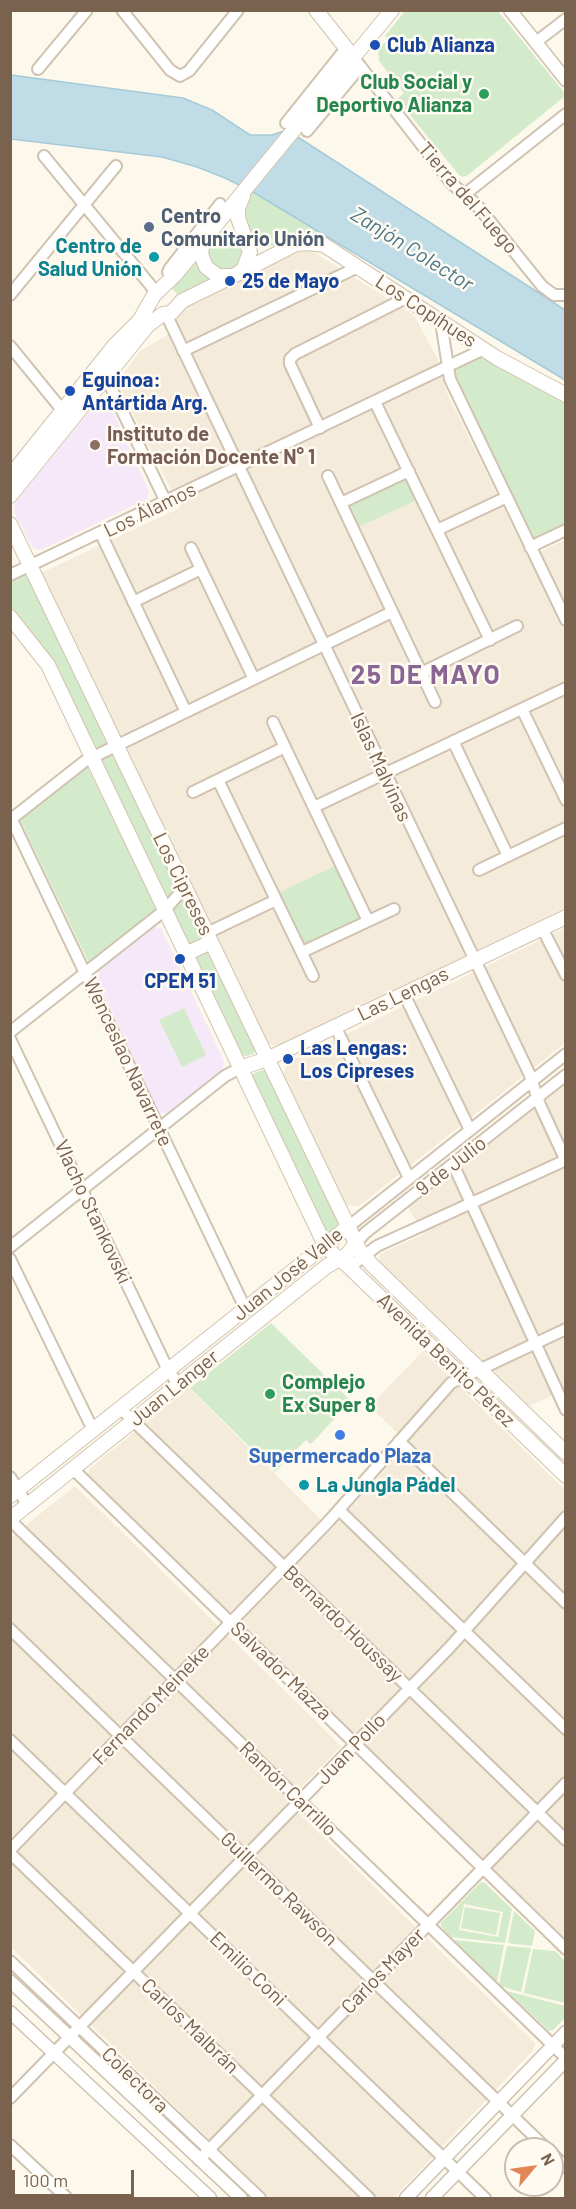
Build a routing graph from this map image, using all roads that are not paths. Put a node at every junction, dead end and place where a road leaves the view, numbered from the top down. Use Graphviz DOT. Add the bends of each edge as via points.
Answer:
graph roads {
  1 [pos="87,10"];
  2 [pos="122,10"];
  3 [pos="238,10"];
  4 [pos="316,10"];
  5 [pos="392,10"];
  6 [pos="510,10"];
  7 [pos="566,19"];
  8 [pos="536,42"];
  9 [pos="353,58"];
  10 [pos="38,69"];
  11 [pos="566,80"];
  12 [pos="566,114"];
  13 [pos="307,130"];
  14 [pos="44,156"];
  15 [pos="116,166"];
  16 [pos="247,189"];
  17 [pos="464,195"];
  18 [pos="84,204"];
  19 [pos="220,204"];
  20 [pos="207,236"];
  21 [pos="245,237"];
  22 [pos="284,249"];
  23 [pos="358,267"];
  24 [pos="237,274"];
  25 [pos="172,279"];
  26 [pos="156,294"];
  27 [pos="10,295"];
  28 [pos="562,295"];
  29 [pos="406,298"];
  30 [pos="168,312"];
  31 [pos="441,322"];
  32 [pos="10,346"];
  33 [pos="484,350"];
  34 [pos="183,351"];
  35 [pos="448,367"];
  36 [pos="103,371"];
  37 [pos="566,395"];
  38 [pos="375,402"];
  39 [pos="66,416"];
  40 [pos="320,428"];
  41 [pos="238,467"];
  42 [pos="409,471"];
  43 [pos="10,476"];
  44 [pos="328,476"];
  45 [pos="10,496"];
  46 [pos="507,497"];
  47 [pos="166,502"];
  48 [pos="341,503"];
  49 [pos="10,524"];
  50 [pos="437,530"];
  51 [pos="566,530"];
  52 [pos="100,534"];
  53 [pos="530,547"];
  54 [pos="192,548"];
  55 [pos="31,566"];
  56 [pos="201,569"];
  57 [pos="10,575"];
  58 [pos="133,602"];
  59 [pos="392,612"];
  60 [pos="10,617"];
  61 [pos="566,620"];
  62 [pos="517,627"];
  63 [pos="489,640"];
  64 [pos="324,646"];
  65 [pos="421,673"];
  66 [pos="254,679"];
  67 [pos="566,688"];
  68 [pos="435,702"];
  69 [pos="522,708"];
  70 [pos="186,712"];
  71 [pos="273,722"];
  72 [pos="453,741"];
  73 [pos="117,746"];
  74 [pos="285,747"];
  75 [pos="92,758"];
  76 [pos="384,774"];
  77 [pos="218,780"];
  78 [pos="193,792"];
  79 [pos="566,800"];
  80 [pos="314,807"];
  81 [pos="11,818"];
  82 [pos="566,828"];
  83 [pos="508,856"];
  84 [pos="479,870"];
  85 [pos="185,887"];
  86 [pos="276,900"];
  87 [pos="394,909"];
  88 [pos="165,910"];
  89 [pos="566,916"];
  90 [pos="368,921"];
  91 [pos="542,928"];
  92 [pos="208,935"];
  93 [pos="184,950"];
  94 [pos="302,952"];
  95 [pos="474,960"];
  96 [pos="85,973"];
  97 [pos="566,975"];
  98 [pos="313,976"];
  99 [pos="404,994"];
  100 [pos="335,1026"];
  101 [pos="10,1032"];
  102 [pos="10,1039"];
  103 [pos="566,1054"];
  104 [pos="267,1059"];
  105 [pos="240,1068"];
  106 [pos="566,1075"];
  107 [pos="534,1089"];
  108 [pos="159,1128"];
  109 [pos="470,1130"];
  110 [pos="565,1160"];
  111 [pos="453,1164"];
  112 [pos="409,1178"];
  113 [pos="82,1190"];
  114 [pos="471,1203"];
  115 [pos="348,1227"];
  116 [pos="374,1227"];
  117 [pos="382,1244"];
  118 [pos="326,1245"];
  119 [pos="10,1247"];
  120 [pos="360,1249"];
  121 [pos="10,1259"];
  122 [pos="344,1263"];
  123 [pos="245,1308"];
  124 [pos="566,1329"];
  125 [pos="535,1343"];
  126 [pos="479,1369"];
  127 [pos="168,1370"];
  128 [pos="463,1377"];
  129 [pos="179,1385"];
  130 [pos="120,1408"];
  131 [pos="566,1410"];
  132 [pos="134,1421"];
  133 [pos="93,1430"];
  134 [pos="399,1441"];
  135 [pos="566,1453"];
  136 [pos="73,1469"];
  137 [pos="566,1476"];
  138 [pos="10,1477"];
  139 [pos="14,1493"];
  140 [pos="28,1506"];
  141 [pos="339,1510"];
  142 [pos="566,1517"];
  143 [pos="10,1520"];
  144 [pos="525,1563"];
  145 [pos="284,1567"];
  146 [pos="566,1603"];
  147 [pos="231,1623"];
  148 [pos="10,1629"];
  149 [pos="464,1631"];
  150 [pos="175,1680"];
  151 [pos="410,1689"];
  152 [pos="566,1729"];
  153 [pos="121,1736"];
  154 [pos="10,1740"];
  155 [pos="356,1744"];
  156 [pos="566,1783"];
  157 [pos="65,1794"];
  158 [pos="300,1801"];
  159 [pos="537,1812"];
  160 [pos="566,1840"];
  161 [pos="10,1852"];
  162 [pos="246,1857"];
  163 [pos="483,1868"];
  164 [pos="190,1914"];
  165 [pos="428,1924"];
  166 [pos="566,1949"];
  167 [pos="10,1961"];
  168 [pos="134,1972"];
  169 [pos="10,1980"];
  170 [pos="373,1981"];
  171 [pos="10,2012"];
  172 [pos="80,2027"];
  173 [pos="566,2032"];
  174 [pos="70,2037"];
  175 [pos="318,2037"];
  176 [pos="553,2046"];
  177 [pos="54,2053"];
  178 [pos="566,2059"];
  179 [pos="262,2095"];
  180 [pos="10,2098"];
  181 [pos="499,2102"];
  182 [pos="512,2115"];
  183 [pos="535,2137"];
  184 [pos="10,2145"];
  185 [pos="209,2150"];
  186 [pos="444,2159"];
  187 [pos="200,2160"];
  188 [pos="458,2172"];
  189 [pos="67,2199"];
  190 [pos="210,2199"];
  191 [pos="241,2199"];
  192 [pos="260,2199"];
  193 [pos="369,2199"];
  194 [pos="406,2199"];
  195 [pos="432,2199"];
  196 [pos="485,2199"];
  1 -- 10 [label="street"];
  2 -- 3 [label="street" via="170,70 180,76 189,71"];
  4 -- 9 [label="main road, Tierra del Fuego"];
  5 -- 9 [label="main road"];
  6 -- 8 [label="street"];
  7 -- 8 [label="street"];
  8 -- 11 [label="street"];
  9 -- 13 [label="street"];
  9 -- 16 [label="main road" via="289,128"];
  9 -- 17 [label="street, Tierra del Fuego"];
  12 -- 17 [label="street"];
  14 -- 18 [label="street"];
  15 -- 18 [label="street"];
  16 -- 20 [label="main road"];
  16 -- 21 [label="main road" via="237,211"];
  17 -- 28 [label="street, Tierra del Fuego" via="476,204 542,286"];
  18 -- 26 [label="street"];
  18 -- 27 [label="street"];
  19 -- 25 [label="street" via="170,268"];
  20 -- 21 [label="main road" via="226,227"];
  20 -- 24 [label="main road" via="200,250 206,267 218,276"];
  20 -- 25 [label="main road"];
  21 -- 22 [label="main road, Los Copíhues" via="264,250"];
  21 -- 24 [label="main road" via="249,259"];
  22 -- 23 [label="main road, Los Copíhues" via="316,243"];
  22 -- 24 [label="main road, Los Copíhues"];
  23 -- 29 [label="main road, Los Copíhues"];
  23 -- 34 [label="street"];
  24 -- 30 [label="main road, Los Copíhues"];
  25 -- 26 [label="main road"];
  26 -- 30 [label="main road" via="154,310"];
  26 -- 30 [label="main road" via="172,292 177,300"];
  26 -- 36 [label="main road"];
  29 -- 31 [label="main road, Los Copíhues"];
  29 -- 40 [label="street" via="290,359"];
  30 -- 34 [label="street, Islas Malvinas"];
  30 -- 36 [label="main road, Los Copíhues" via="145,328"];
  31 -- 33 [label="main road, Los Copíhues"];
  31 -- 35 [label="street"];
  32 -- 39 [label="street"];
  33 -- 35 [label="street, Los Álamos"];
  33 -- 37 [label="main road, Los Copíhues"];
  34 -- 41 [label="street, Islas Malvinas"];
  35 -- 38 [label="street, Los Álamos"];
  35 -- 46 [label="street"];
  36 -- 39 [label="main road"];
  36 -- 47 [label="street"];
  38 -- 40 [label="street, Los Álamos"];
  38 -- 42 [label="street"];
  39 -- 43 [label="main road"];
  39 -- 45 [label="main road"];
  40 -- 41 [label="street, Los Álamos"];
  41 -- 47 [label="street, Los Álamos"];
  41 -- 64 [label="street, Islas Malvinas"];
  42 -- 48 [label="street"];
  42 -- 50 [label="street"];
  44 -- 48 [label="street"];
  46 -- 50 [label="street"];
  46 -- 53 [label="street"];
  47 -- 52 [label="street, Los Álamos"];
  48 -- 59 [label="street"];
  49 -- 55 [label="main road, Los Cipreses"];
  50 -- 63 [label="street"];
  51 -- 53 [label="street"];
  52 -- 55 [label="street, Los Álamos"];
  52 -- 58 [label="street"];
  53 -- 61 [label="street"];
  54 -- 56 [label="street"];
  55 -- 57 [label="street, Los Álamos"];
  55 -- 73 [label="main road, Los Cipreses"];
  56 -- 58 [label="street"];
  56 -- 66 [label="street"];
  58 -- 70 [label="street"];
  59 -- 64 [label="street"];
  59 -- 65 [label="street"];
  60 -- 75 [label="main road, Los Cipreses" via="45,661"];
  62 -- 63 [label="street"];
  63 -- 65 [label="street"];
  64 -- 66 [label="street"];
  64 -- 76 [label="street, Islas Malvinas"];
  65 -- 68 [label="street"];
  66 -- 70 [label="street"];
  67 -- 69 [label="street"];
  69 -- 72 [label="street"];
  69 -- 79 [label="street"];
  70 -- 73 [label="street"];
  71 -- 74 [label="street"];
  72 -- 76 [label="street"];
  72 -- 83 [label="street"];
  73 -- 75 [label="street"];
  73 -- 85 [label="main road, Los Cipreses"];
  74 -- 77 [label="street"];
  74 -- 80 [label="street"];
  75 -- 81 [label="street"];
  75 -- 88 [label="main road, Los Cipreses"];
  76 -- 80 [label="street"];
  76 -- 95 [label="street, Islas Malvinas"];
  77 -- 78 [label="street"];
  77 -- 86 [label="street"];
  80 -- 90 [label="street"];
  81 -- 96 [label="street, Wenceslao Navarrete"];
  82 -- 83 [label="street"];
  83 -- 84 [label="street"];
  85 -- 88 [label="street"];
  85 -- 92 [label="main road, Los Cipreses"];
  86 -- 92 [label="street"];
  86 -- 94 [label="street"];
  87 -- 90 [label="street"];
  88 -- 93 [label="main road, Los Cipreses"];
  88 -- 96 [label="street"];
  89 -- 91 [label="main road, Las Lengas"];
  90 -- 94 [label="street"];
  91 -- 95 [label="main road, Las Lengas"];
  91 -- 97 [label="street"];
  92 -- 93 [label="main road" via="205,945 190,952"];
  92 -- 104 [label="main road, Los Cipreses"];
  93 -- 105 [label="main road, Los Cipreses"];
  94 -- 98 [label="street"];
  95 -- 99 [label="main road, Las Lengas"];
  95 -- 107 [label="street, Islas Malvinas"];
  96 -- 101 [label="street"];
  96 -- 108 [label="street, Wenceslao Navarrete"];
  99 -- 100 [label="main road, Las Lengas"];
  99 -- 109 [label="street"];
  100 -- 104 [label="main road, Las Lengas"];
  100 -- 112 [label="street"];
  102 -- 113 [label="street, Vlacho Stankovski"];
  103 -- 107 [label="street, Juan José Valle"];
  104 -- 105 [label="main road, Las Lengas"];
  104 -- 115 [label="main road, Los Cipreses"];
  105 -- 108 [label="street"];
  105 -- 118 [label="main road, Los Cipreses"];
  106 -- 107 [label="street, 9 de Julio"];
  107 -- 109 [label="street, Juan José Valle"];
  107 -- 110 [label="street, Islas Malvinas"];
  107 -- 111 [label="street, 9 de Julio"];
  108 -- 113 [label="street"];
  108 -- 123 [label="street, Wenceslao Navarrete"];
  109 -- 112 [label="street, Juan José Valle"];
  110 -- 114 [label="street"];
  111 -- 114 [label="street"];
  111 -- 116 [label="street, 9 de Julio"];
  112 -- 115 [label="street, Juan José Valle"];
  113 -- 119 [label="street"];
  113 -- 127 [label="street, Vlacho Stankovski"];
  114 -- 117 [label="street"];
  114 -- 125 [label="street"];
  115 -- 118 [label="main road, Juan José Valle"];
  115 -- 120 [label="main road, Los Cipreses"];
  116 -- 117 [label="street" via="372,1236"];
  116 -- 120 [label="street, 9 de Julio"];
  117 -- 120 [label="street"];
  118 -- 122 [label="main road, Avenida Benito Pérez"];
  118 -- 123 [label="main road, Juan José Valle"];
  120 -- 122 [label="main road, 9 de Julio" via="350,1252"];
  120 -- 126 [label="main road, Avenida Benito Pérez"];
  121 -- 133 [label="street"];
  122 -- 128 [label="main road, Avenida Benito Pérez"];
  122 -- 129 [label="main road, Juan Langer" via="327,1266"];
  123 -- 127 [label="main road, Juan José Valle"];
  124 -- 125 [label="street, Fernando Meineke"];
  125 -- 126 [label="street, Fernando Meineke"];
  125 -- 131 [label="street"];
  126 -- 128 [label="street, Fernando Meineke"];
  126 -- 135 [label="main road, Avenida Benito Pérez"];
  127 -- 129 [label="street, Vlacho Stankovski"];
  127 -- 130 [label="main road, Juan José Valle"];
  128 -- 134 [label="street, Fernando Meineke" via="450,1385"];
  128 -- 137 [label="main road, Avenida Benito Pérez"];
  129 -- 132 [label="main road, Juan Langer"];
  130 -- 132 [label="street, Bernardo Houssay"];
  130 -- 133 [label="main road, Juan José Valle"];
  132 -- 136 [label="main road, Juan Langer"];
  132 -- 145 [label="street, Bernardo Houssay"];
  133 -- 139 [label="main road, Juan José Valle"];
  134 -- 141 [label="street, Fernando Meineke"];
  134 -- 144 [label="street"];
  136 -- 140 [label="main road, Juan Langer"];
  136 -- 147 [label="street, Salvador Mazza"];
  138 -- 139 [label="street"];
  139 -- 140 [label="street"];
  140 -- 143 [label="main road, Juan Langer"];
  141 -- 145 [label="street, Fernando Meineke"];
  141 -- 149 [label="street"];
  142 -- 144 [label="street, Juan Pollo"];
  143 -- 150 [label="street, Ramón Carrillo"];
  144 -- 146 [label="street"];
  144 -- 149 [label="street, Juan Pollo"];
  145 -- 147 [label="street, Fernando Meineke"];
  145 -- 151 [label="street, Bernardo Houssay"];
  147 -- 150 [label="street, Fernando Meineke"];
  147 -- 155 [label="street, Salvador Mazza"];
  148 -- 153 [label="street, Guillermo Rawson"];
  149 -- 151 [label="street, Juan Pollo"];
  149 -- 152 [label="street"];
  150 -- 153 [label="street, Fernando Meineke"];
  150 -- 158 [label="street, Ramón Carrillo"];
  151 -- 155 [label="street, Juan Pollo"];
  151 -- 159 [label="street, Bernardo Houssay"];
  153 -- 157 [label="street, Fernando Meineke"];
  153 -- 162 [label="street, Guillermo Rawson"];
  154 -- 157 [label="street, Emilio Coni"];
  155 -- 158 [label="street, Juan Pollo"];
  155 -- 163 [label="street, Salvador Mazza"];
  156 -- 159 [label="street, Carlos Mayer"];
  157 -- 161 [label="street, Fernando Meineke"];
  157 -- 164 [label="street, Emilio Coni"];
  158 -- 162 [label="street, Juan Pollo"];
  158 -- 165 [label="street, Ramón Carrillo"];
  159 -- 160 [label="street, Bernardo Houssay"];
  159 -- 163 [label="street, Carlos Mayer"];
  161 -- 168 [label="street, Carlos Malbrán"];
  162 -- 164 [label="street, Juan Pollo"];
  162 -- 170 [label="street, Guillermo Rawson"];
  163 -- 165 [label="street, Carlos Mayer"];
  163 -- 166 [label="street, Salvador Mazza"];
  164 -- 168 [label="street, Juan Pollo"];
  164 -- 175 [label="street, Emilio Coni"];
  165 -- 170 [label="street, Carlos Mayer"];
  165 -- 176 [label="street, Ramón Carrillo"];
  167 -- 172 [label="street, Colectora"];
  168 -- 172 [label="street, Juan Pollo"];
  168 -- 179 [label="street, Carlos Malbrán"];
  169 -- 174 [label="street"];
  170 -- 175 [label="street, Carlos Mayer"];
  170 -- 181 [label="street, Guillermo Rawson"];
  171 -- 177 [label="street"];
  172 -- 174 [label="street, Juan Pollo"];
  172 -- 185 [label="street, Colectora"];
  173 -- 176 [label="street"];
  174 -- 177 [label="street, Juan Pollo"];
  174 -- 187 [label="street"];
  175 -- 179 [label="street, Carlos Mayer"];
  175 -- 186 [label="street, Emilio Coni"];
  176 -- 178 [label="street, Ramón Carrillo"];
  176 -- 181 [label="street"];
  177 -- 180 [label="street, Juan Pollo"];
  177 -- 190 [label="street"];
  178 -- 182 [label="street"];
  179 -- 185 [label="street, Carlos Mayer"];
  179 -- 193 [label="street, Carlos Malbrán"];
  181 -- 182 [label="street, Guillermo Rawson"];
  181 -- 186 [label="street"];
  182 -- 183 [label="street, Guillermo Rawson"];
  182 -- 188 [label="street"];
  184 -- 189 [label="street"];
  185 -- 187 [label="street, Carlos Mayer"];
  185 -- 192 [label="street, Colectora"];
  186 -- 188 [label="street, Emilio Coni"];
  186 -- 194 [label="street"];
  187 -- 191 [label="street"];
  188 -- 195 [label="street"];
  188 -- 196 [label="street, Emilio Coni"];
}
